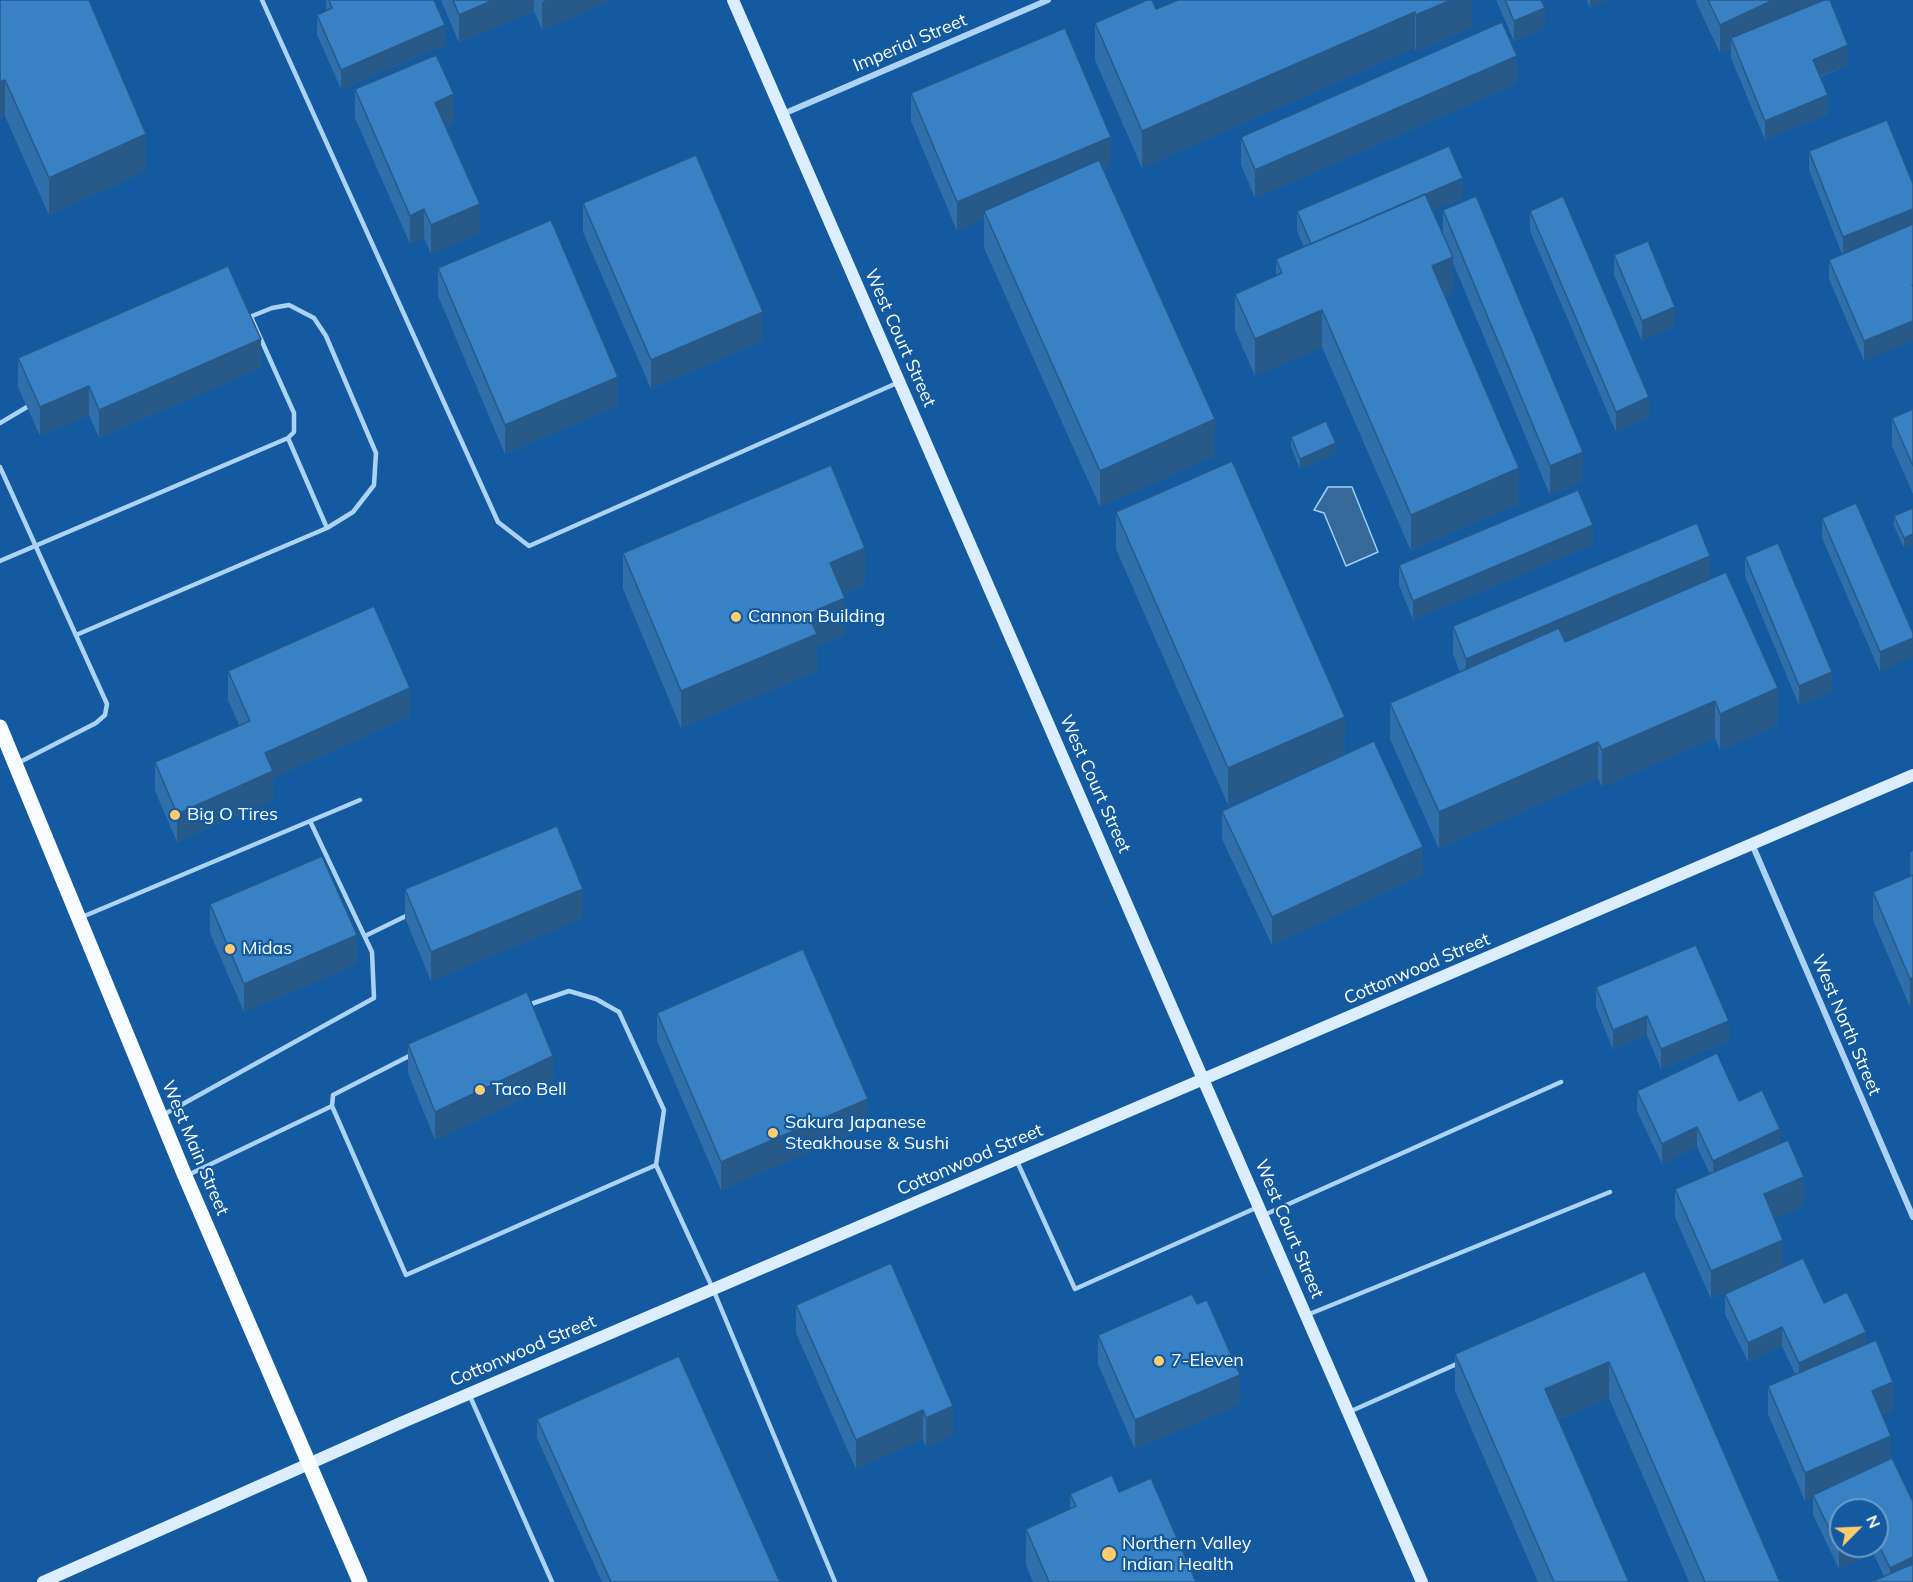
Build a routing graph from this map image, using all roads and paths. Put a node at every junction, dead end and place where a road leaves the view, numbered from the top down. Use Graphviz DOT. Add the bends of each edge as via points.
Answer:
graph roads {
  1 [pos="262,0"];
  2 [pos="734,0"];
  3 [pos="1048,0"];
  4 [pos="783,114"];
  5 [pos="251,317"];
  6 [pos="240,321"];
  7 [pos="900,382"];
  8 [pos="27,407"];
  9 [pos="0,423"];
  10 [pos="288,438"];
  11 [pos="0,467"];
  12 [pos="327,528"];
  13 [pos="37,545"];
  14 [pos="0,561"];
  15 [pos="76,635"];
  16 [pos="0,727"];
  17 [pos="4,747"];
  18 [pos="15,764"];
  19 [pos="1913,775"];
  20 [pos="360,801"];
  21 [pos="310,821"];
  22 [pos="1752,844"];
  23 [pos="416,912"];
  24 [pos="79,918"];
  25 [pos="365,936"];
  26 [pos="527,1006"];
  27 [pos="416,1052"];
  28 [pos="1204,1079"];
  29 [pos="1562,1082"];
  30 [pos="332,1106"];
  31 [pos="160,1116"];
  32 [pos="1016,1159"];
  33 [pos="656,1166"];
  34 [pos="185,1176"];
  35 [pos="1610,1192"];
  36 [pos="1262,1211"];
  37 [pos="1913,1217"];
  38 [pos="713,1290"];
  39 [pos="1307,1315"];
  40 [pos="1465,1360"];
  41 [pos="469,1394"];
  42 [pos="1349,1412"];
  43 [pos="310,1465"];
  44 [pos="43,1582"];
  45 [pos="360,1582"];
  46 [pos="552,1582"];
  47 [pos="835,1582"];
  48 [pos="1422,1582"];
  1 -- 7 [label="lane" via="498,522 529,546"];
  2 -- 4 [label="street, West Court Street"];
  3 -- 4 [label="street, Imperial Street"];
  4 -- 7 [label="street, West Court Street"];
  5 -- 6 [label="lane"];
  5 -- 10 [label="lane" via="294,413 294,432"];
  5 -- 12 [label="lane" via="289,305 314,318 326,336 376,453 374,485 353,512"];
  7 -- 28 [label="street, West Court Street"];
  8 -- 9 [label="lane"];
  10 -- 12 [label="lane"];
  10 -- 13 [label="lane"];
  11 -- 13 [label="lane"];
  12 -- 15 [label="lane"];
  13 -- 14 [label="lane"];
  13 -- 15 [label="lane"];
  15 -- 18 [label="lane" via="107,704 105,715 73,736"];
  16 -- 17 [label="main road, West Main Street"];
  17 -- 18 [label="main road, West Main Street"];
  18 -- 24 [label="main road, West Main Street"];
  19 -- 22 [label="street, Cottonwood Street"];
  20 -- 21 [label="lane"];
  21 -- 24 [label="lane"];
  21 -- 25 [label="lane"];
  22 -- 28 [label="street, Cottonwood Street"];
  22 -- 37 [label="street, West North Street"];
  23 -- 25 [label="lane"];
  24 -- 31 [label="main road, West Main Street"];
  25 -- 31 [label="lane" via="372,952 374,998"];
  26 -- 33 [label="lane" via="569,991 596,999 619,1012 664,1110"];
  27 -- 30 [label="lane" via="333,1095"];
  28 -- 32 [label="street, Cottonwood Street"];
  28 -- 36 [label="street, West Court Street"];
  29 -- 36 [label="lane"];
  30 -- 33 [label="lane" via="406,1275"];
  30 -- 34 [label="lane"];
  31 -- 34 [label="main road, West Main Street"];
  32 -- 36 [label="lane" via="1076,1288"];
  32 -- 38 [label="street, Cottonwood Street"];
  33 -- 38 [label="lane"];
  34 -- 43 [label="main road, West Main Street"];
  35 -- 39 [label="lane"];
  36 -- 39 [label="street, West Court Street"];
  38 -- 41 [label="street, Cottonwood Street"];
  38 -- 47 [label="lane"];
  39 -- 42 [label="street, West Court Street"];
  40 -- 42 [label="lane"];
  41 -- 43 [label="street, Cottonwood Street"];
  41 -- 46 [label="lane"];
  42 -- 48 [label="street, West Court Street"];
  43 -- 44 [label="street, Cottonwood Street"];
  43 -- 45 [label="main road, West Main Street"];
}
